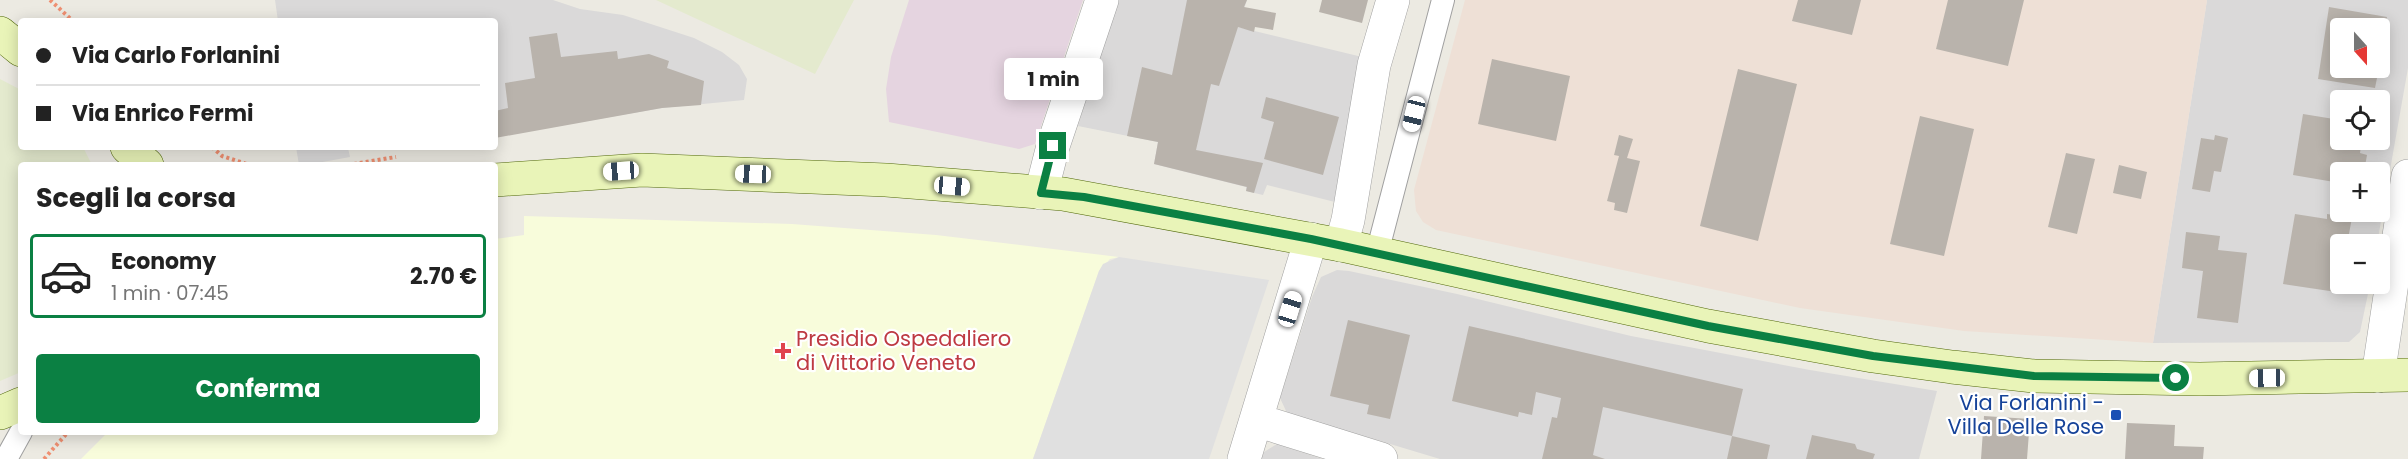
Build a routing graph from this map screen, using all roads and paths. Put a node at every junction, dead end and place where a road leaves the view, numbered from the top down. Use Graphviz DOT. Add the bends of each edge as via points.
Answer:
graph roads {
  1 [pos="50,0"];
  2 [pos="1102,0"];
  3 [pos="1393,0"];
  4 [pos="1443,0"];
  5 [pos="70,18"];
  6 [pos="0,33"];
  7 [pos="0,47"];
  8 [pos="18,49"];
  9 [pos="18,51"];
  10 [pos="130,150"];
  11 [pos="215,150"];
  12 [pos="396,157"];
  13 [pos="144,162"];
  14 [pos="241,162"];
  15 [pos="366,162"];
  16 [pos="2408,176"];
  17 [pos="498,180"];
  18 [pos="1041,193"];
  19 [pos="1326,242"];
  20 [pos="1377,253"];
  21 [pos="2393,376"];
  22 [pos="18,405"];
  23 [pos="0,413"];
  24 [pos="1257,420"];
  25 [pos="19,435"];
  26 [pos="65,435"];
  27 [pos="6,459"];
  28 [pos="44,459"];
  29 [pos="1244,459"];
  30 [pos="1381,459"];
  1 -- 5 [label="path"];
  2 -- 18 [label="street"];
  3 -- 19 [label="street" via="1374,64 1348,220"];
  4 -- 20 [label="lane"];
  6 -- 8 [label="street"];
  7 -- 9 [label="street"];
  10 -- 13 [label="street"];
  11 -- 14 [label="path"];
  12 -- 15 [label="path"];
  16 -- 21 [label="street"];
  17 -- 18 [label="street" via="642,170 886,180"];
  18 -- 19 [label="street"];
  19 -- 20 [label="street"];
  19 -- 24 [label="street"];
  20 -- 21 [label="street" via="1708,326 1953,367 2034,376"];
  22 -- 23 [label="street"];
  24 -- 29 [label="street"];
  24 -- 30 [label="street"];
  25 -- 27 [label="lane"];
  26 -- 28 [label="path"];
}
